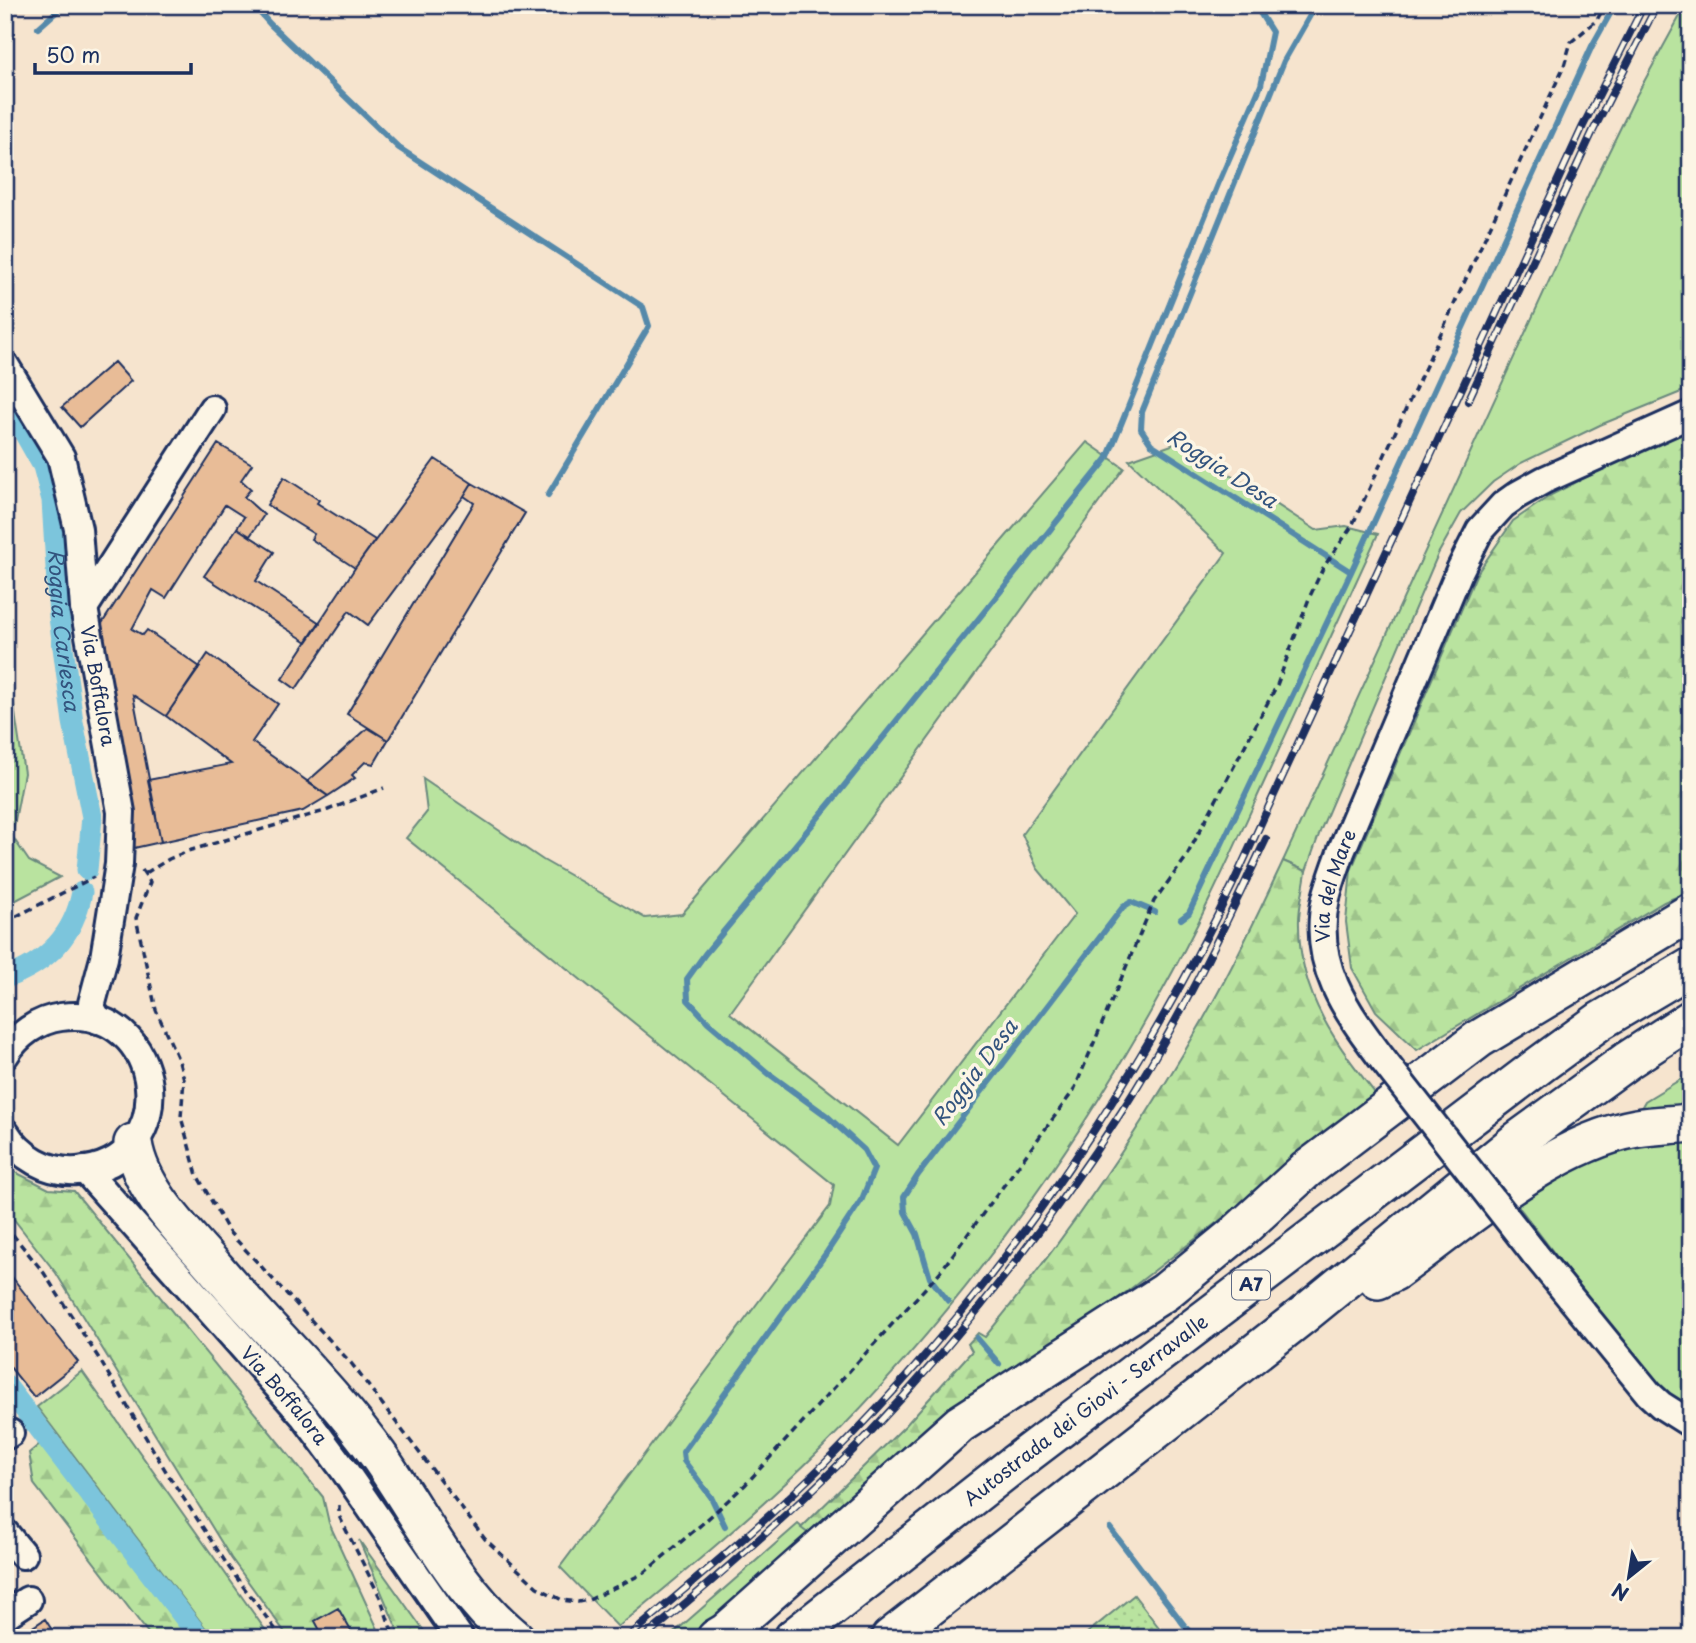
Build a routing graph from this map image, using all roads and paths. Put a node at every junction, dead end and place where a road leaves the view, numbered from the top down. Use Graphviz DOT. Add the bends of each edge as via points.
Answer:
graph roads {
  1 [pos="1605,5"];
  2 [pos="5,365"];
  3 [pos="212,409"];
  4 [pos="1691,414"];
  5 [pos="84,608"];
  6 [pos="384,788"];
  7 [pos="119,864"];
  8 [pos="146,873"];
  9 [pos="1691,912"];
  10 [pos="5,922"];
  11 [pos="1691,967"];
  12 [pos="1691,1019"];
  13 [pos="97,1020"];
  14 [pos="8,1047"];
  15 [pos="1691,1123"];
  16 [pos="5,1132"];
  17 [pos="133,1143"];
  18 [pos="17,1157"];
  19 [pos="85,1170"];
  20 [pos="5,1225"];
  21 [pos="1238,1231"];
  22 [pos="1302,1317"];
  23 [pos="1691,1424"];
  24 [pos="1014,1464"];
  25 [pos="344,1470"];
  26 [pos="5,1533"];
  27 [pos="23,1555"];
  28 [pos="28,1600"];
  29 [pos="5,1615"];
  30 [pos="721,1635"];
  31 [pos="282,1638"];
  32 [pos="394,1638"];
  33 [pos="460,1638"];
  34 [pos="515,1638"];
  35 [pos="793,1638"];
  36 [pos="890,1638"];
  1 -- 8 [label="path" via="1597,20 1571,42 1564,66 1352,526 1310,596 1277,685 1185,859 1154,901 1074,1090 938,1274 745,1485 643,1573 578,1602 562,1600 537,1587 485,1539 351,1363 229,1232 197,1175 181,1117 184,1079 156,1010 136,918 150,882"];
  2 -- 5 [label="street, Via Boffalora" via="61,457 78,529"];
  3 -- 5 [label="street"];
  4 -- 23 [label="street, Via del Mare, bridge" via="1544,480 1503,505 1480,530 1341,852 1323,917 1334,986 1349,1016 1649,1394"];
  5 -- 7 [label="street, Via Boffalora" via="121,812"];
  6 -- 8 [label="path" via="328,810 188,851"];
  7 -- 8 [label="path"];
  7 -- 10 [label="path"];
  7 -- 13 [label="street, Via Boffalora" via="106,951 92,1003"];
  9 -- 21 [label="highway" via="1479,1039 1306,1170"];
  11 -- 24 [label="highway, Autostrada dei Giovi - Serravalle / A7" via="1600,1021 1541,1064"];
  12 -- 22 [label="highway" via="1517,1140"];
  13 -- 14 [label="street" via="54,1018"];
  13 -- 17 [label="street" via="127,1037 147,1070 150,1108"];
  15 -- 22 [label="highway" via="1636,1128 1588,1143 1539,1167 1394,1272"];
  16 -- 18 [label="street"];
  17 -- 19 [label="street" via="111,1161"];
  17 -- 34 [label="highway" via="141,1173 173,1219 339,1404 491,1619"];
  18 -- 19 [label="street" via="55,1170"];
  19 -- 25 [label="street, Via Boffalora" via="303,1415"];
  20 -- 31 [label="path" via="44,1273 167,1473"];
  21 -- 24 [label="highway"];
  21 -- 30 [label="highway" via="1165,1292 960,1424"];
  22 -- 36 [label="highway"];
  24 -- 35 [label="highway, Autostrada dei Giovi - Serravalle / A7"];
  25 -- 32 [label="path" via="339,1516 381,1599"];
  25 -- 33 [label="street, Via Boffalora"];
  26 -- 27 [label="street"];
  28 -- 29 [label="street"];
}
